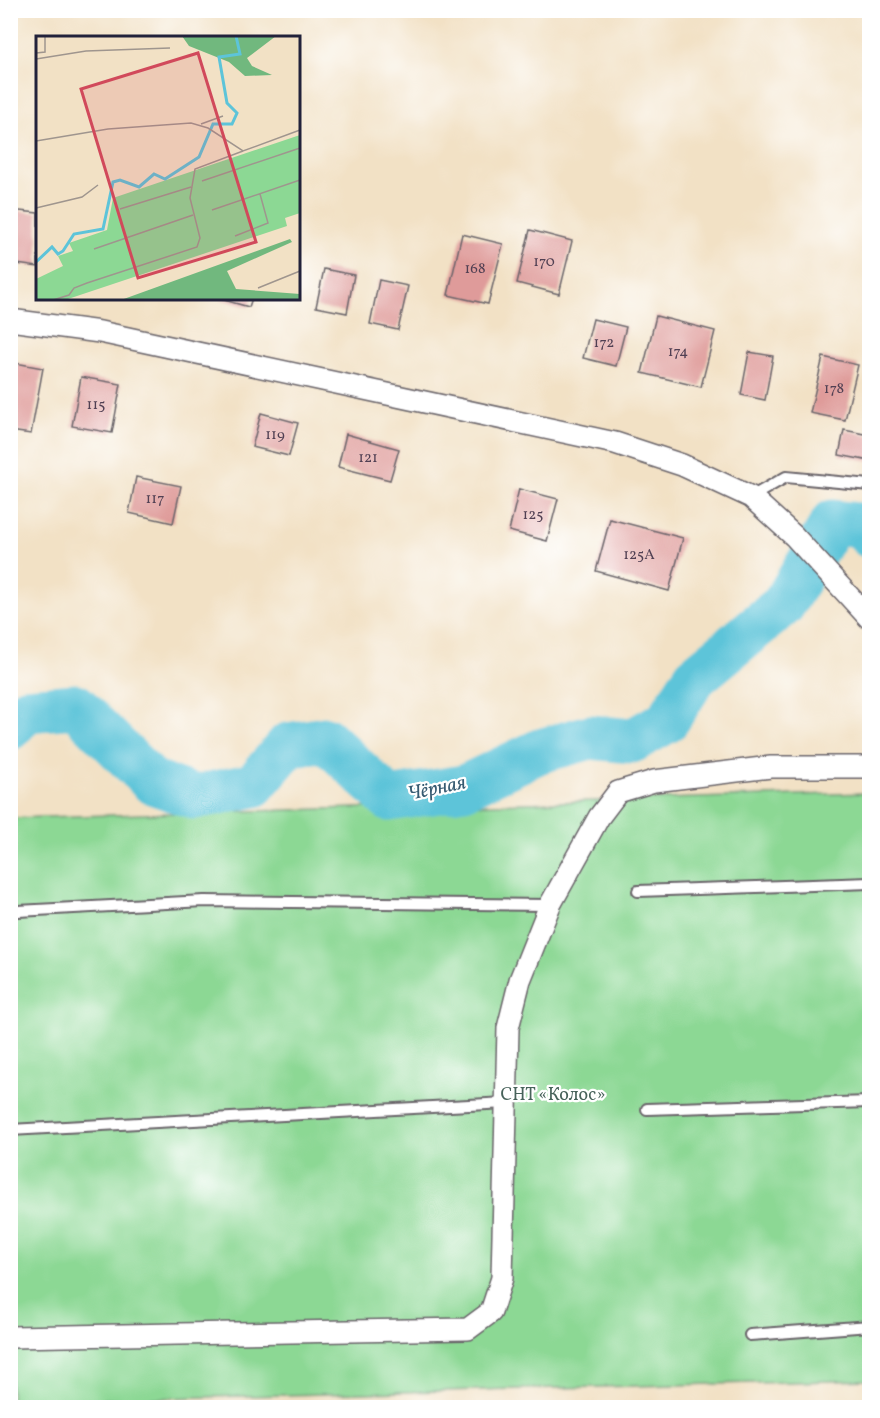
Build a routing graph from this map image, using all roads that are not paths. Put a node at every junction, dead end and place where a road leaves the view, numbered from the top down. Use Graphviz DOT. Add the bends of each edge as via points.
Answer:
graph roads {
  1 [pos="10,320"];
  2 [pos="870,485"];
  3 [pos="752,497"];
  4 [pos="870,619"];
  5 [pos="870,766"];
  6 [pos="870,884"];
  7 [pos="638,891"];
  8 [pos="550,905"];
  9 [pos="18,911"];
  10 [pos="870,1102"];
  11 [pos="506,1103"];
  12 [pos="647,1109"];
  13 [pos="10,1130"];
  14 [pos="870,1326"];
  15 [pos="750,1335"];
  16 [pos="10,1337"];
  1 -- 3 [label="street" via="100,332 615,443 682,465"];
  2 -- 3 [label="lane" via="786,477"];
  3 -- 4 [label="street" via="794,536"];
  5 -- 8 [label="street" via="771,767 654,781 618,792 599,817"];
  6 -- 7 [label="lane"];
  8 -- 9 [label="lane" via="204,902"];
  8 -- 11 [label="street" via="520,980 508,1028"];
  10 -- 12 [label="lane"];
  11 -- 13 [label="lane"];
  11 -- 16 [label="street" via="502,1278 491,1312 468,1329"];
  14 -- 15 [label="lane"];
}
